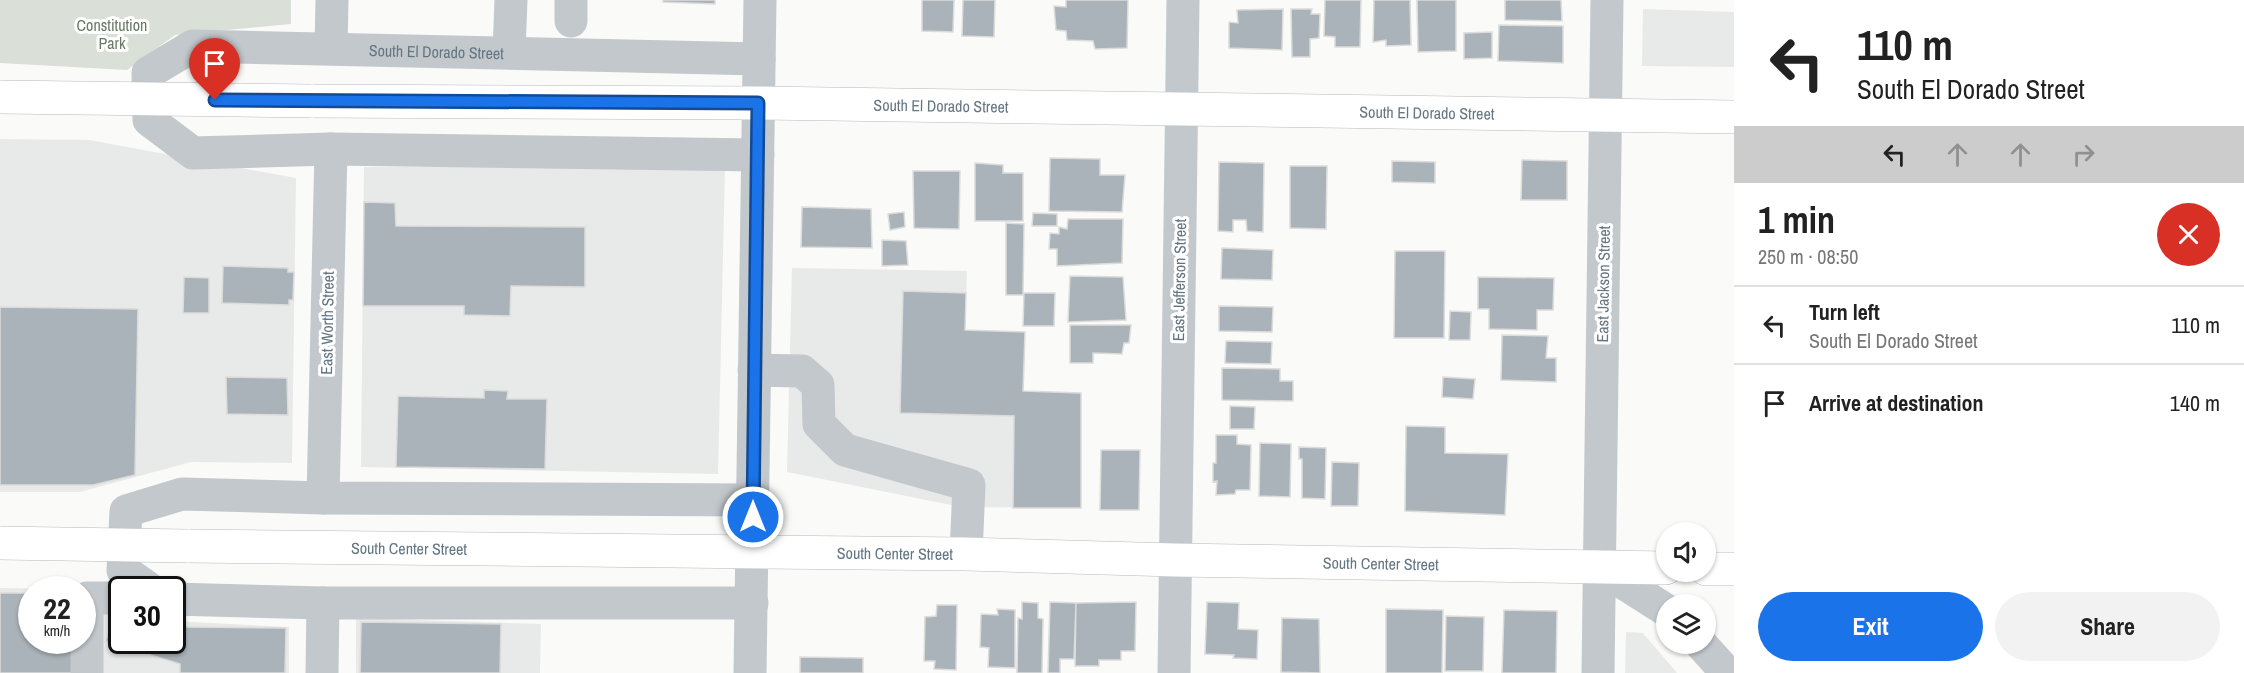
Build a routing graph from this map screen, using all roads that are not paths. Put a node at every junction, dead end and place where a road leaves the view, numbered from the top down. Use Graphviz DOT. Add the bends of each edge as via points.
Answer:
graph roads {
  1 [pos="332,0"];
  2 [pos="511,0"];
  3 [pos="760,0"];
  4 [pos="1183,0"];
  5 [pos="1607,0"];
  6 [pos="331,48"];
  7 [pos="509,52"];
  8 [pos="759,59"];
  9 [pos="0,97"];
  10 [pos="758,103"];
  11 [pos="1182,109"];
  12 [pos="1606,115"];
  13 [pos="1734,117"];
  14 [pos="331,149"];
  15 [pos="758,154"];
  16 [pos="754,370"];
  17 [pos="322,498"];
  18 [pos="753,500"];
  19 [pos="0,543"];
  20 [pos="752,553"];
  21 [pos="966,554"];
  22 [pos="1174,560"];
  23 [pos="1599,568"];
  24 [pos="1656,568"];
  25 [pos="1716,568"];
  26 [pos="1734,569"];
  27 [pos="131,576"];
  28 [pos="108,598"];
  29 [pos="186,599"];
  30 [pos="323,603"];
  31 [pos="752,603"];
  32 [pos="1656,604"];
  33 [pos="1710,654"];
  34 [pos="87,673"];
  35 [pos="322,673"];
  36 [pos="750,673"];
  37 [pos="1174,673"];
  38 [pos="1598,673"];
  39 [pos="1727,673"];
  1 -- 6 [label="street"];
  2 -- 7 [label="street"];
  3 -- 8 [label="street"];
  4 -- 11 [label="street, East Jefferson Street"];
  5 -- 12 [label="street, East Jackson Street"];
  6 -- 7 [label="street, South El Dorado Street"];
  6 -- 14 [label="street, South El Dorado Street" via="193,46 148,73 150,120 193,153"];
  7 -- 8 [label="street, South El Dorado Street"];
  8 -- 10 [label="street"];
  9 -- 10 [label="main road, South El Dorado Street, bridge"];
  10 -- 11 [label="main road, South El Dorado Street"];
  10 -- 15 [label="street"];
  11 -- 12 [label="main road, South El Dorado Street"];
  11 -- 22 [label="street, East Jefferson Street"];
  12 -- 13 [label="main road, South El Dorado Street"];
  12 -- 23 [label="street, East Jackson Street"];
  14 -- 15 [label="street, South El Dorado Street"];
  14 -- 17 [label="street, East Worth Street"];
  15 -- 16 [label="street"];
  16 -- 18 [label="street"];
  16 -- 21 [label="street" via="802,371 818,386 819,424 845,450 969,485"];
  17 -- 18 [label="street"];
  17 -- 27 [label="street" via="182,494 126,512 123,570"];
  18 -- 20 [label="street"];
  19 -- 20 [label="main road, South Center Street, bridge"];
  20 -- 21 [label="main road, South Center Street"];
  20 -- 31 [label="street"];
  21 -- 22 [label="main road, South Center Street"];
  22 -- 23 [label="main road, South Center Street"];
  22 -- 37 [label="street, East Jefferson Street"];
  23 -- 24 [label="main road, South Center Street"];
  23 -- 32 [label="street"];
  23 -- 38 [label="street, East Jackson Street"];
  25 -- 26 [label="main road"];
  28 -- 34 [label="street" via="87,598"];
  29 -- 30 [label="street"];
  30 -- 31 [label="street"];
  30 -- 35 [label="street"];
  31 -- 36 [label="street"];
  33 -- 39 [label="street"];
}
